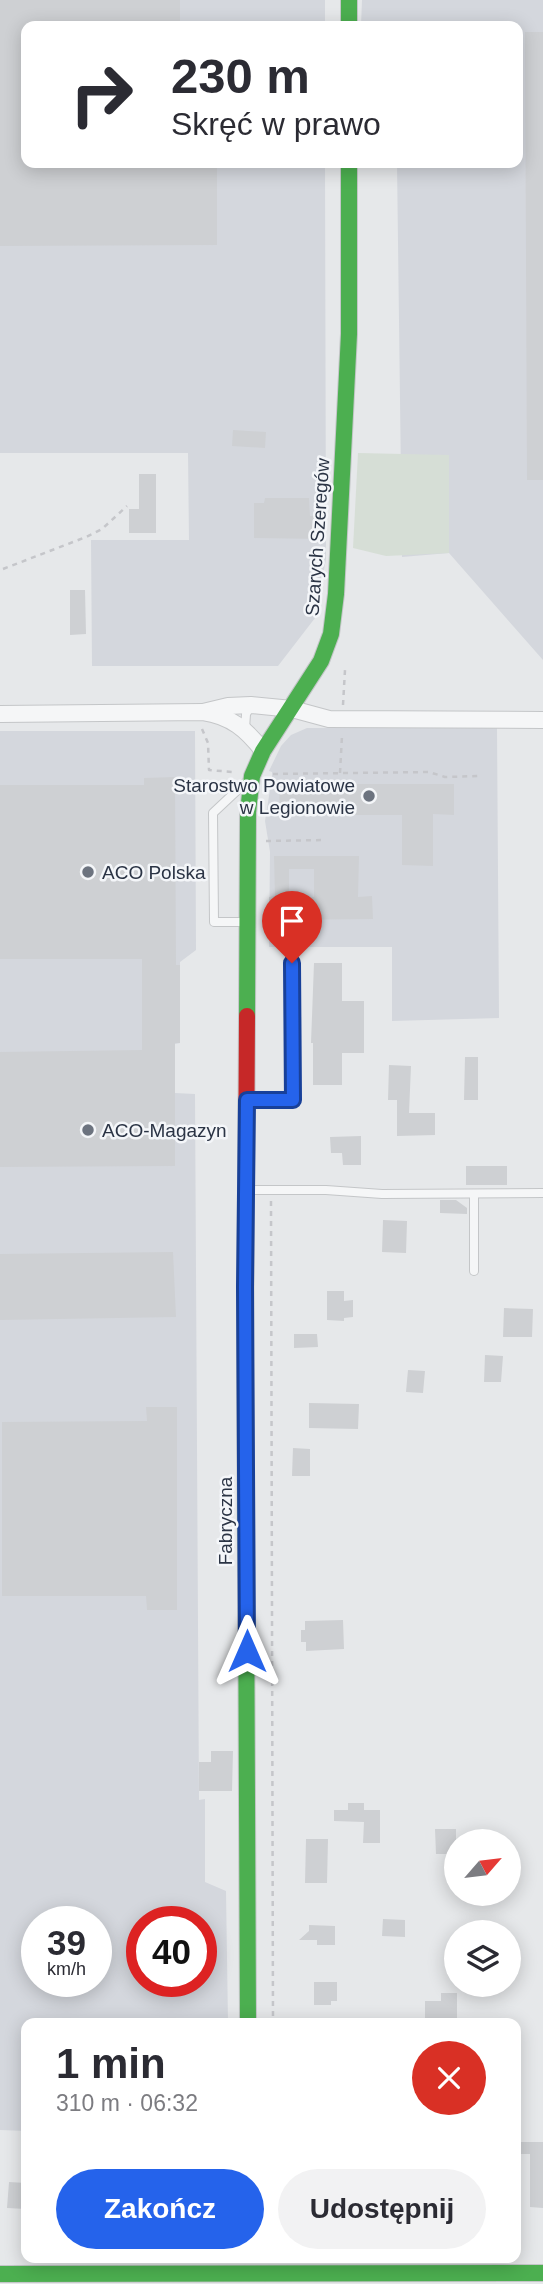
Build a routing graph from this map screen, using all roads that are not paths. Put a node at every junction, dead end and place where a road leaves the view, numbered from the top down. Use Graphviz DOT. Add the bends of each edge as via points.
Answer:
graph roads {
  1 [pos="349,0"];
  2 [pos="349,21"];
  3 [pos="349,168"];
  4 [pos="251,705"];
  5 [pos="292,709"];
  6 [pos="0,715"];
  7 [pos="200,718"];
  8 [pos="543,720"];
  9 [pos="244,729"];
  10 [pos="263,751"];
  11 [pos="253,777"];
  12 [pos="248,922"];
  13 [pos="292,963"];
  14 [pos="247,1018"];
  15 [pos="247,1100"];
  16 [pos="245,1190"];
  17 [pos="543,1193"];
  18 [pos="474,1194"];
  19 [pos="474,1271"];
  20 [pos="248,2018"];
  21 [pos="543,2273"];
  22 [pos="0,2274"];
  23 [pos="248,2279"];
  1 -- 2 [label="street"];
  3 -- 5 [label="street, Szarych Szeregów" via="349,334 336,594 331,634 321,661"];
  4 -- 5 [label="street"];
  4 -- 7 [label="street" via="228,706"];
  4 -- 9 [label="lane"];
  5 -- 8 [label="street" via="329,719"];
  5 -- 10 [label="street, Szarych Szeregów"];
  6 -- 7 [label="street"];
  7 -- 9 [label="street" via="228,719"];
  9 -- 10 [label="street"];
  10 -- 11 [label="street, Szarych Szeregów"];
  11 -- 12 [label="street, Szarych Szeregów" via="248,811"];
  11 -- 12 [label="lane" via="213,813 214,922"];
  12 -- 14 [label="street, Szarych Szeregów"];
  13 -- 15 [label="lane" via="293,1100"];
  14 -- 15 [label="street, Fabryczna"];
  15 -- 16 [label="street, Fabryczna"];
  16 -- 18 [label="lane"];
  16 -- 20 [label="street, Fabryczna"];
  17 -- 18 [label="lane"];
  18 -- 19 [label="lane"];
  21 -- 23 [label="street"];
  22 -- 23 [label="street"];
}
